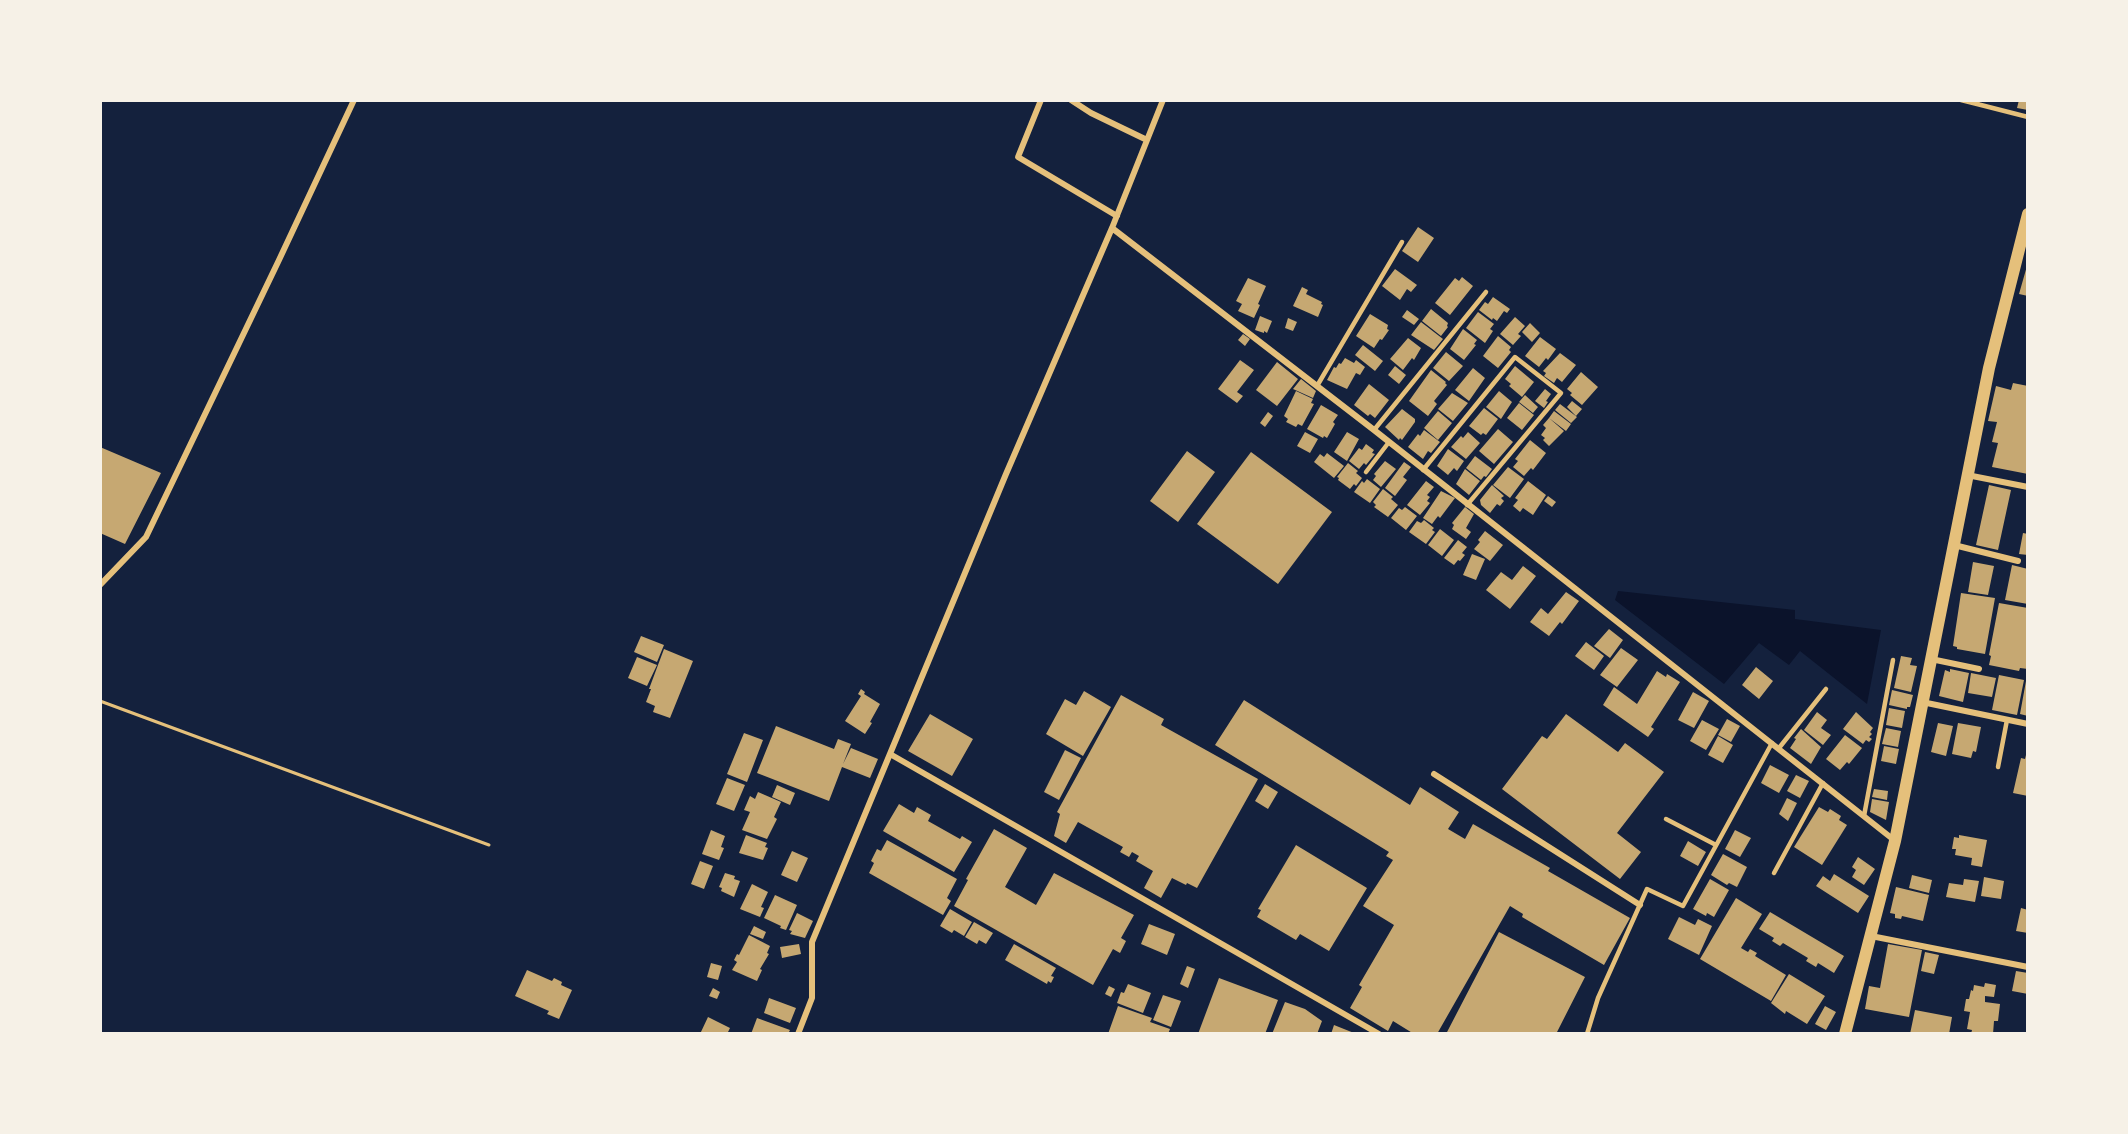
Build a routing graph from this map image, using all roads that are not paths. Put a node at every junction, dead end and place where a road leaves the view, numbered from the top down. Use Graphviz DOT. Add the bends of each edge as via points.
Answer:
graph roads {
  1 [pos="354,100"];
  2 [pos="1041,100"];
  3 [pos="1071,100"];
  4 [pos="1163,100"];
  5 [pos="1961,100"];
  6 [pos="1977,102"];
  7 [pos="2028,117"];
  8 [pos="1147,140"];
  9 [pos="2028,214"];
  10 [pos="1117,216"];
  11 [pos="1112,228"];
  12 [pos="1402,242"];
  13 [pos="2024,246"];
  14 [pos="1486,292"];
  15 [pos="1317,386"];
  16 [pos="1374,430"];
  17 [pos="1389,442"];
  18 [pos="1422,470"];
  19 [pos="1366,472"];
  20 [pos="1967,475"];
  21 [pos="2028,487"];
  22 [pos="1467,505"];
  23 [pos="1953,544"];
  24 [pos="2018,561"];
  25 [pos="100,585"];
  26 [pos="1931,659"];
  27 [pos="1893,660"];
  28 [pos="1979,669"];
  29 [pos="1826,689"];
  30 [pos="1922,702"];
  31 [pos="2007,720"];
  32 [pos="2028,724"];
  33 [pos="1772,743"];
  34 [pos="1779,748"];
  35 [pos="890,754"];
  36 [pos="1998,767"];
  37 [pos="1434,774"];
  38 [pos="1822,783"];
  39 [pos="1863,816"];
  40 [pos="1666,819"];
  41 [pos="1895,841"];
  42 [pos="1716,845"];
  43 [pos="1774,873"];
  44 [pos="1640,905"];
  45 [pos="1870,936"];
  46 [pos="2028,966"];
  47 [pos="798,1034"];
  48 [pos="1379,1034"];
  49 [pos="1587,1034"];
  50 [pos="1845,1034"];
  1 -- 25 [label="street" via="146,537"];
  2 -- 10 [label="street" via="1018,157"];
  3 -- 8 [label="street"];
  4 -- 8 [label="street"];
  5 -- 6 [label="lane"];
  6 -- 7 [label="lane"];
  8 -- 10 [label="street"];
  9 -- 13 [label="main road"];
  10 -- 11 [label="street"];
  11 -- 15 [label="street"];
  11 -- 35 [label="street"];
  12 -- 15 [label="lane"];
  13 -- 20 [label="main road" via="1989,368"];
  14 -- 16 [label="lane"];
  15 -- 16 [label="street"];
  16 -- 17 [label="street"];
  17 -- 18 [label="street"];
  17 -- 19 [label="lane"];
  18 -- 22 [label="street"];
  18 -- 22 [label="lane" via="1515,357 1561,393"];
  20 -- 21 [label="street"];
  20 -- 23 [label="main road"];
  22 -- 33 [label="street"];
  23 -- 24 [label="street"];
  23 -- 26 [label="main road"];
  26 -- 28 [label="street"];
  26 -- 30 [label="main road"];
  27 -- 39 [label="lane"];
  29 -- 34 [label="lane"];
  30 -- 31 [label="street"];
  30 -- 41 [label="main road"];
  31 -- 32 [label="street"];
  31 -- 36 [label="lane"];
  33 -- 34 [label="street"];
  33 -- 42 [label="lane"];
  34 -- 38 [label="street"];
  35 -- 47 [label="street" via="812,942 812,998"];
  35 -- 48 [label="street"];
  37 -- 44 [label="street"];
  38 -- 39 [label="street"];
  38 -- 43 [label="lane"];
  39 -- 41 [label="street"];
  40 -- 42 [label="lane"];
  41 -- 45 [label="main road"];
  42 -- 44 [label="lane" via="1683,906 1647,889"];
  44 -- 49 [label="lane" via="1598,998"];
  45 -- 46 [label="street"];
  45 -- 50 [label="main road"];
}
